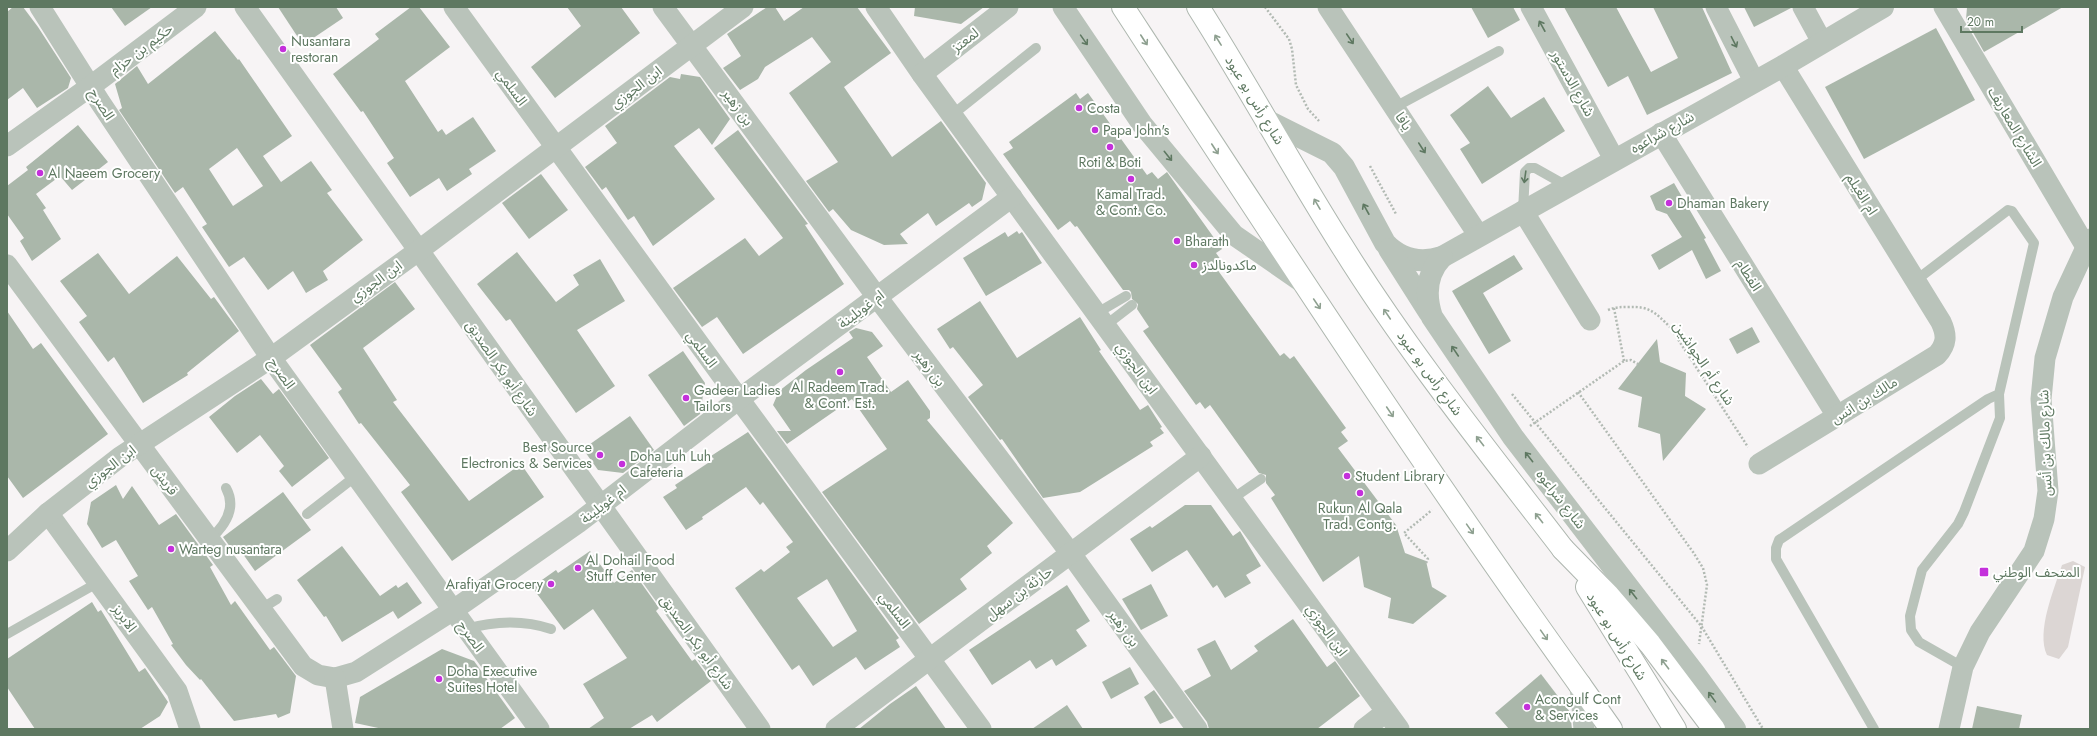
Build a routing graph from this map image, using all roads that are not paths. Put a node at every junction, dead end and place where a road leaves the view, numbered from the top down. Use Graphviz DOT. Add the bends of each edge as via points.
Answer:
graph roads {
  1 [pos="40,7"];
  2 [pos="196,7"];
  3 [pos="245,7"];
  4 [pos="454,7"];
  5 [pos="663,7"];
  6 [pos="743,7"];
  7 [pos="876,7"];
  8 [pos="1008,7"];
  9 [pos="1063,7"];
  10 [pos="1123,7"];
  11 [pos="1198,7"];
  12 [pos="1328,7"];
  13 [pos="1531,7"];
  14 [pos="1716,7"];
  15 [pos="1803,7"];
  16 [pos="1883,7"];
  17 [pos="1944,7"];
  18 [pos="1822,42"];
  19 [pos="692,44"];
  20 [pos="1036,48"];
  21 [pos="1499,51"];
  22 [pos="1783,66"];
  23 [pos="922,74"];
  24 [pos="1754,81"];
  25 [pos="91,86"];
  26 [pos="1395,107"];
  27 [pos="952,115"];
  28 [pos="1268,121"];
  29 [pos="1661,133"];
  30 [pos="7,146"];
  31 [pos="555,148"];
  32 [pos="1614,159"];
  33 [pos="1567,186"];
  34 [pos="1012,197"];
  35 [pos="1523,211"];
  36 [pos="1479,236"];
  37 [pos="1385,243"];
  38 [pos="2088,243"];
  39 [pos="418,251"];
  40 [pos="1442,257"];
  41 [pos="7,266"];
  42 [pos="1915,280"];
  43 [pos="1302,282"];
  44 [pos="1126,296"];
  45 [pos="877,297"];
  46 [pos="1132,305"];
  47 [pos="1432,317"];
  48 [pos="1101,319"];
  49 [pos="1590,320"];
  50 [pos="1941,322"];
  51 [pos="271,358"];
  52 [pos="1999,394"];
  53 [pos="738,400"];
  54 [pos="1838,416"];
  55 [pos="138,444"];
  56 [pos="1201,456"];
  57 [pos="1759,464"];
  58 [pos="356,476"];
  59 [pos="1261,479"];
  60 [pos="226,488"];
  61 [pos="1232,499"];
  62 [pos="601,506"];
  63 [pos="48,513"];
  64 [pos="307,514"];
  65 [pos="209,540"];
  66 [pos="10,543"];
  67 [pos="1563,549"];
  68 [pos="1071,554"];
  69 [pos="99,582"];
  70 [pos="452,611"];
  71 [pos="465,629"];
  72 [pos="551,629"];
  73 [pos="7,634"];
  74 [pos="931,659"];
  75 [pos="1963,667"];
  76 [pos="335,678"];
  77 [pos="1580,685"];
  78 [pos="1386,712"];
  79 [pos="190,729"];
  80 [pos="343,729"];
  81 [pos="539,729"];
  82 [pos="760,729"];
  83 [pos="836,729"];
  84 [pos="981,729"];
  85 [pos="1197,729"];
  86 [pos="1364,729"];
  87 [pos="1399,729"];
  88 [pos="1584,729"];
  89 [pos="1602,729"];
  90 [pos="1611,729"];
  91 [pos="1675,729"];
  92 [pos="1714,729"];
  93 [pos="1735,729"];
  94 [pos="1874,729"];
  95 [pos="1949,729"];
  1 -- 25 [label="street, الصرح"];
  2 -- 25 [label="street, حكيم بن حزام"];
  3 -- 39 [label="street, شارع أبو بكر الصديق"];
  4 -- 31 [label="street, السلمي"];
  5 -- 19 [label="street, بن زهير"];
  6 -- 19 [label="street, ابن الجوزي"];
  7 -- 23 [label="street, ابن الجوزي"];
  8 -- 23 [label="street, لمعتز"];
  9 -- 43 [label="street, one-way" via="1142,124 1234,235"];
  10 -- 43 [label="main road, one-way"];
  28 -- 11 [label="main road, شارع رأس بو عبود, one-way"];
  12 -- 26 [label="street, يافا, one-way"];
  32 -- 13 [label="street, شارع الدستور, one-way"];
  14 -- 24 [label="street, one-way"];
  15 -- 18 [label="street"];
  16 -- 18 [label="street, شارع شراعوه"];
  17 -- 38 [label="street, الشارع المعاريف"];
  18 -- 22 [label="street, شارع شراعوه"];
  19 -- 31 [label="street, ابن الجوزي"];
  19 -- 45 [label="street, بن زهير"];
  20 -- 27 [label="lane"];
  21 -- 26 [label="lane"];
  22 -- 24 [label="street, شارع شراعوه"];
  22 -- 42 [label="street, ام الغيلم"];
  23 -- 27 [label="street, ابن الجوزي"];
  24 -- 29 [label="street, شارع شراعوه"];
  25 -- 30 [label="street, حكيم بن حزام"];
  25 -- 51 [label="street, الصرح"];
  26 -- 36 [label="street, يافا, one-way"];
  27 -- 34 [label="street, ابن الجوزي"];
  37 -- 28 [label="street, شارع شراعوه, one-way" via="1344,167 1332,153"];
  67 -- 28 [label="main road, شارع رأس بو عبود, one-way" via="1424,367 1342,246"];
  29 -- 32 [label="street, شارع شراعوه"];
  29 -- 54 [label="street, الفطام"];
  31 -- 39 [label="street, ابن الجوزي"];
  31 -- 53 [label="street, السلمي"];
  32 -- 33 [label="street, شارع شراعوه"];
  33 -- 35 [label="street, شارع شراعوه"];
  33 -- 35 [label="lane, one-way" via="1535,168 1529,168 1525,172"];
  34 -- 45 [label="street, ام غويلينة"];
  34 -- 48 [label="street, ابن الجوزي"];
  35 -- 36 [label="street, شارع شراعوه"];
  35 -- 49 [label="street"];
  36 -- 40 [label="street, شارع شراعوه"];
  37 -- 40 [label="street, شارع شراعوه" via="1409,259 1423,261"];
  37 -- 47 [label="street"];
  38 -- 75 [label="street, شارع مالك بن أنس" via="2063,297 2045,358 2042,399 2048,491 2044,519 2034,551 1980,632"];
  39 -- 51 [label="street, ابن الجوزي"];
  39 -- 62 [label="street, شارع أبو بكر الصديق"];
  40 -- 47 [label="street, شارع شراعوه" via="1433,269 1429,283 1428,300"];
  41 -- 55 [label="street, قريش"];
  42 -- 50 [label="street, ام الغيلم"];
  42 -- 52 [label="lane" via="2005,211 2012,211 2034,243"];
  43 -- 77 [label="main road, one-way"];
  44 -- 48 [label="lane"];
  45 -- 53 [label="street, ام غويلينة"];
  45 -- 68 [label="street, بن زهير"];
  46 -- 48 [label="lane"];
  93 -- 47 [label="street, شارع شراعوه, one-way" via="1513,437"];
  48 -- 56 [label="street, ابن الجوزي"];
  50 -- 54 [label="street, مالك بن انس" via="1946,331 1945,342 1937,355"];
  51 -- 55 [label="street, ابن الجوزي"];
  51 -- 58 [label="street, الصرح"];
  52 -- 75 [label="lane" via="2000,418 1964,512 1958,524 1922,570 1910,616 1911,630 1919,642"];
  52 -- 94 [label="lane" via="1779,540 1776,548 1776,559"];
  53 -- 62 [label="street, ام غويلينة"];
  53 -- 74 [label="street, السلمي"];
  54 -- 57 [label="street, مالك بن انس"];
  55 -- 63 [label="street, ابن الجوزي"];
  55 -- 65 [label="street, قريش"];
  56 -- 61 [label="street, ابن الجوزي"];
  56 -- 68 [label="street, حارثة بن سهل"];
  58 -- 64 [label="lane"];
  58 -- 70 [label="street, الصرح"];
  59 -- 61 [label="lane"];
  60 -- 65 [label="lane" via="232,505 222,526"];
  61 -- 78 [label="street, ابن الجوزي"];
  62 -- 70 [label="street, ام غويلينة"];
  62 -- 82 [label="street, شارع أبو بكر الصديق"];
  63 -- 66 [label="street, ابن الجوزي"];
  63 -- 69 [label="street, الابريز"];
  65 -- 76 [label="street, قريش" via="269,604 303,666 318,675"];
  67 -- 91 [label="main road, شارع رأس بو عبود"];
  92 -- 67 [label="main road, one-way" via="1650,644 1608,595"];
  68 -- 74 [label="street, حارثة بن سهل"];
  68 -- 85 [label="street, بن زهير"];
  69 -- 73 [label="lane"];
  69 -- 79 [label="street, الابريز" via="177,691"];
  70 -- 71 [label="street, الصرح"];
  70 -- 76 [label="street, ام غويلينة" via="356,672"];
  71 -- 72 [label="lane" via="486,623 512,621 533,623"];
  71 -- 81 [label="street, الصرح"];
  74 -- 83 [label="street, حارثة بن سهل"];
  74 -- 84 [label="street, السلمي"];
  75 -- 95 [label="street, شارع مالك بن أنس"];
  76 -- 80 [label="street"];
  77 -- 88 [label="street"];
  77 -- 89 [label="main road"];
  77 -- 90 [label="main road"];
  78 -- 86 [label="street"];
  78 -- 87 [label="street, ابن الجوزي"];
}
